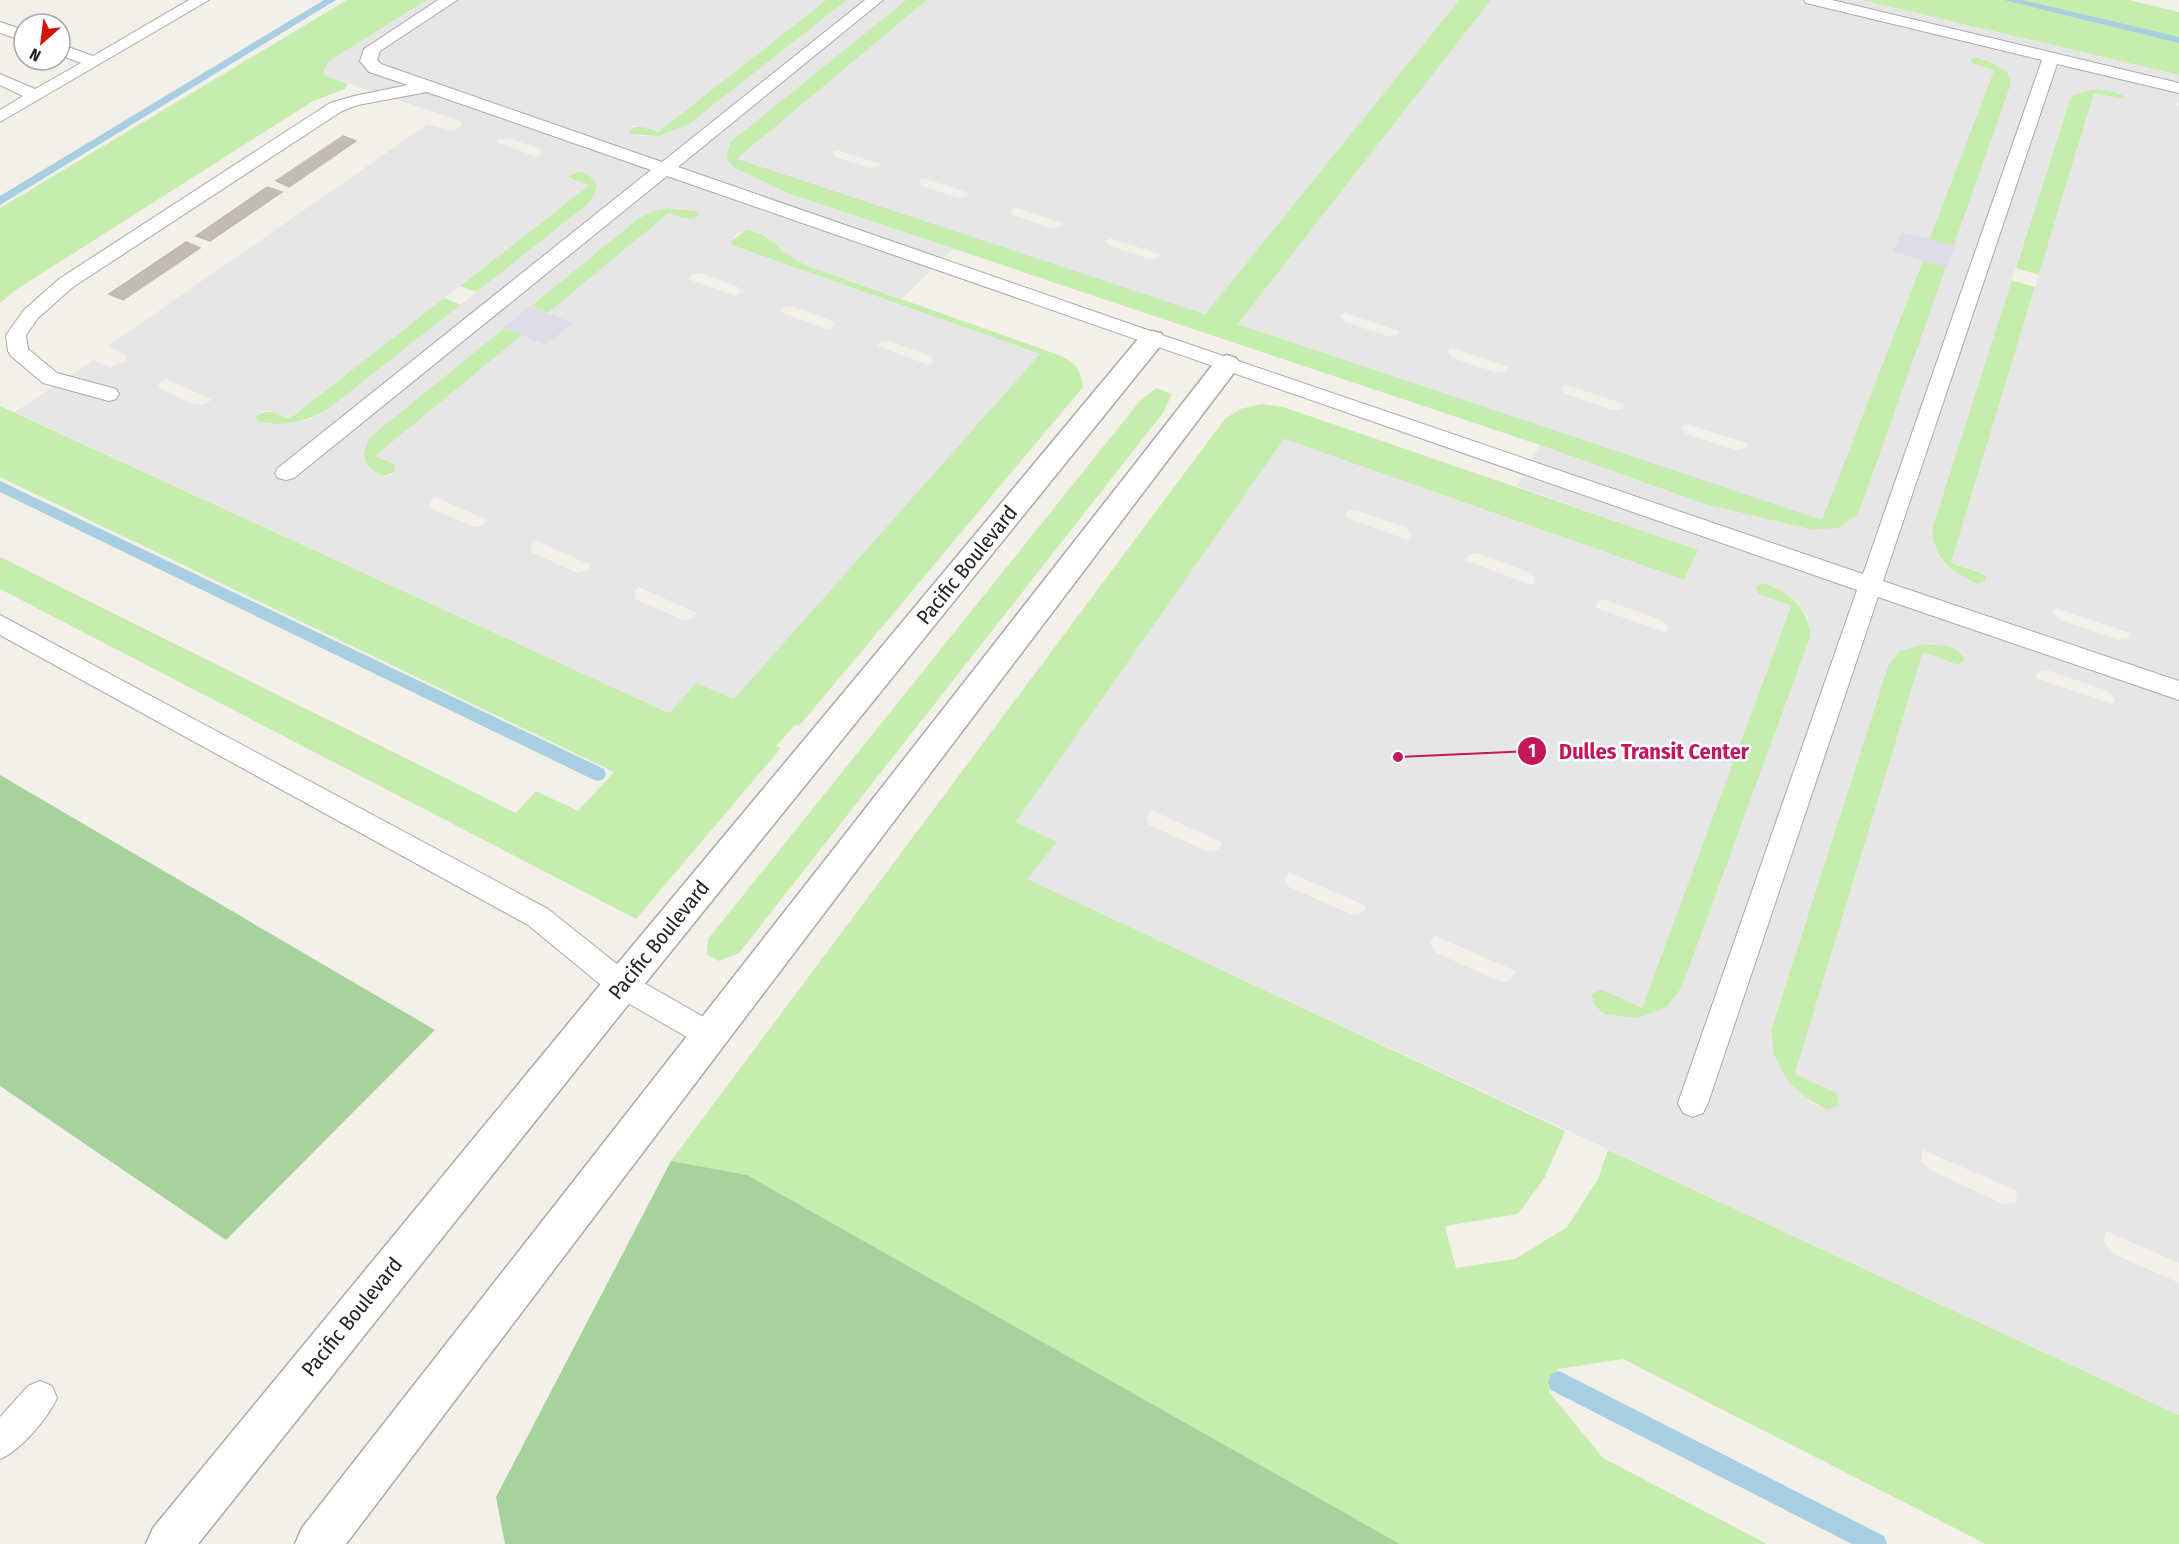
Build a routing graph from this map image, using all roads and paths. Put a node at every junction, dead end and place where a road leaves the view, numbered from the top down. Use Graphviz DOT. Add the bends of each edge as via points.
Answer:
graph roads {
  1 [pos="201,0"];
  2 [pos="449,0"];
  3 [pos="875,0"];
  4 [pos="1812,0"];
  5 [pos="72,54"];
  6 [pos="2051,58"];
  7 [pos="94,62"];
  8 [pos="0,79"];
  9 [pos="427,87"];
  10 [pos="2179,88"];
  11 [pos="36,96"];
  12 [pos="0,117"];
  13 [pos="665,168"];
  14 [pos="1152,339"];
  15 [pos="1227,364"];
  16 [pos="109,394"];
  17 [pos="286,473"];
  18 [pos="1871,584"];
  19 [pos="0,624"];
  20 [pos="2179,691"];
  21 [pos="622,985"];
  22 [pos="709,1035"];
  23 [pos="1693,1103"];
  24 [pos="40,1398"];
  25 [pos="0,1442"];
  26 [pos="169,1544"];
  27 [pos="318,1544"];
  1 -- 7 [label="lane"];
  2 -- 9 [label="lane" via="372,49 368,61 375,68"];
  3 -- 13 [label="lane"];
  4 -- 6 [label="lane"];
  5 -- 7 [label="lane"];
  6 -- 10 [label="lane"];
  6 -- 18 [label="lane"];
  7 -- 11 [label="lane"];
  8 -- 11 [label="lane"];
  9 -- 13 [label="lane"];
  9 -- 16 [label="lane" via="336,107 66,283 31,314 16,335 18,351 50,378"];
  11 -- 12 [label="lane"];
  13 -- 14 [label="lane"];
  13 -- 17 [label="lane"];
  14 -- 15 [label="lane"];
  14 -- 21 [label="street, Pacific Boulevard"];
  15 -- 18 [label="lane"];
  15 -- 22 [label="street"];
  18 -- 20 [label="lane"];
  18 -- 23 [label="lane"];
  19 -- 21 [label="lane" via="538,917"];
  21 -- 22 [label="lane"];
  21 -- 26 [label="street, Pacific Boulevard"];
  22 -- 27 [label="street"];
  24 -- 25 [label="lane"];
}
